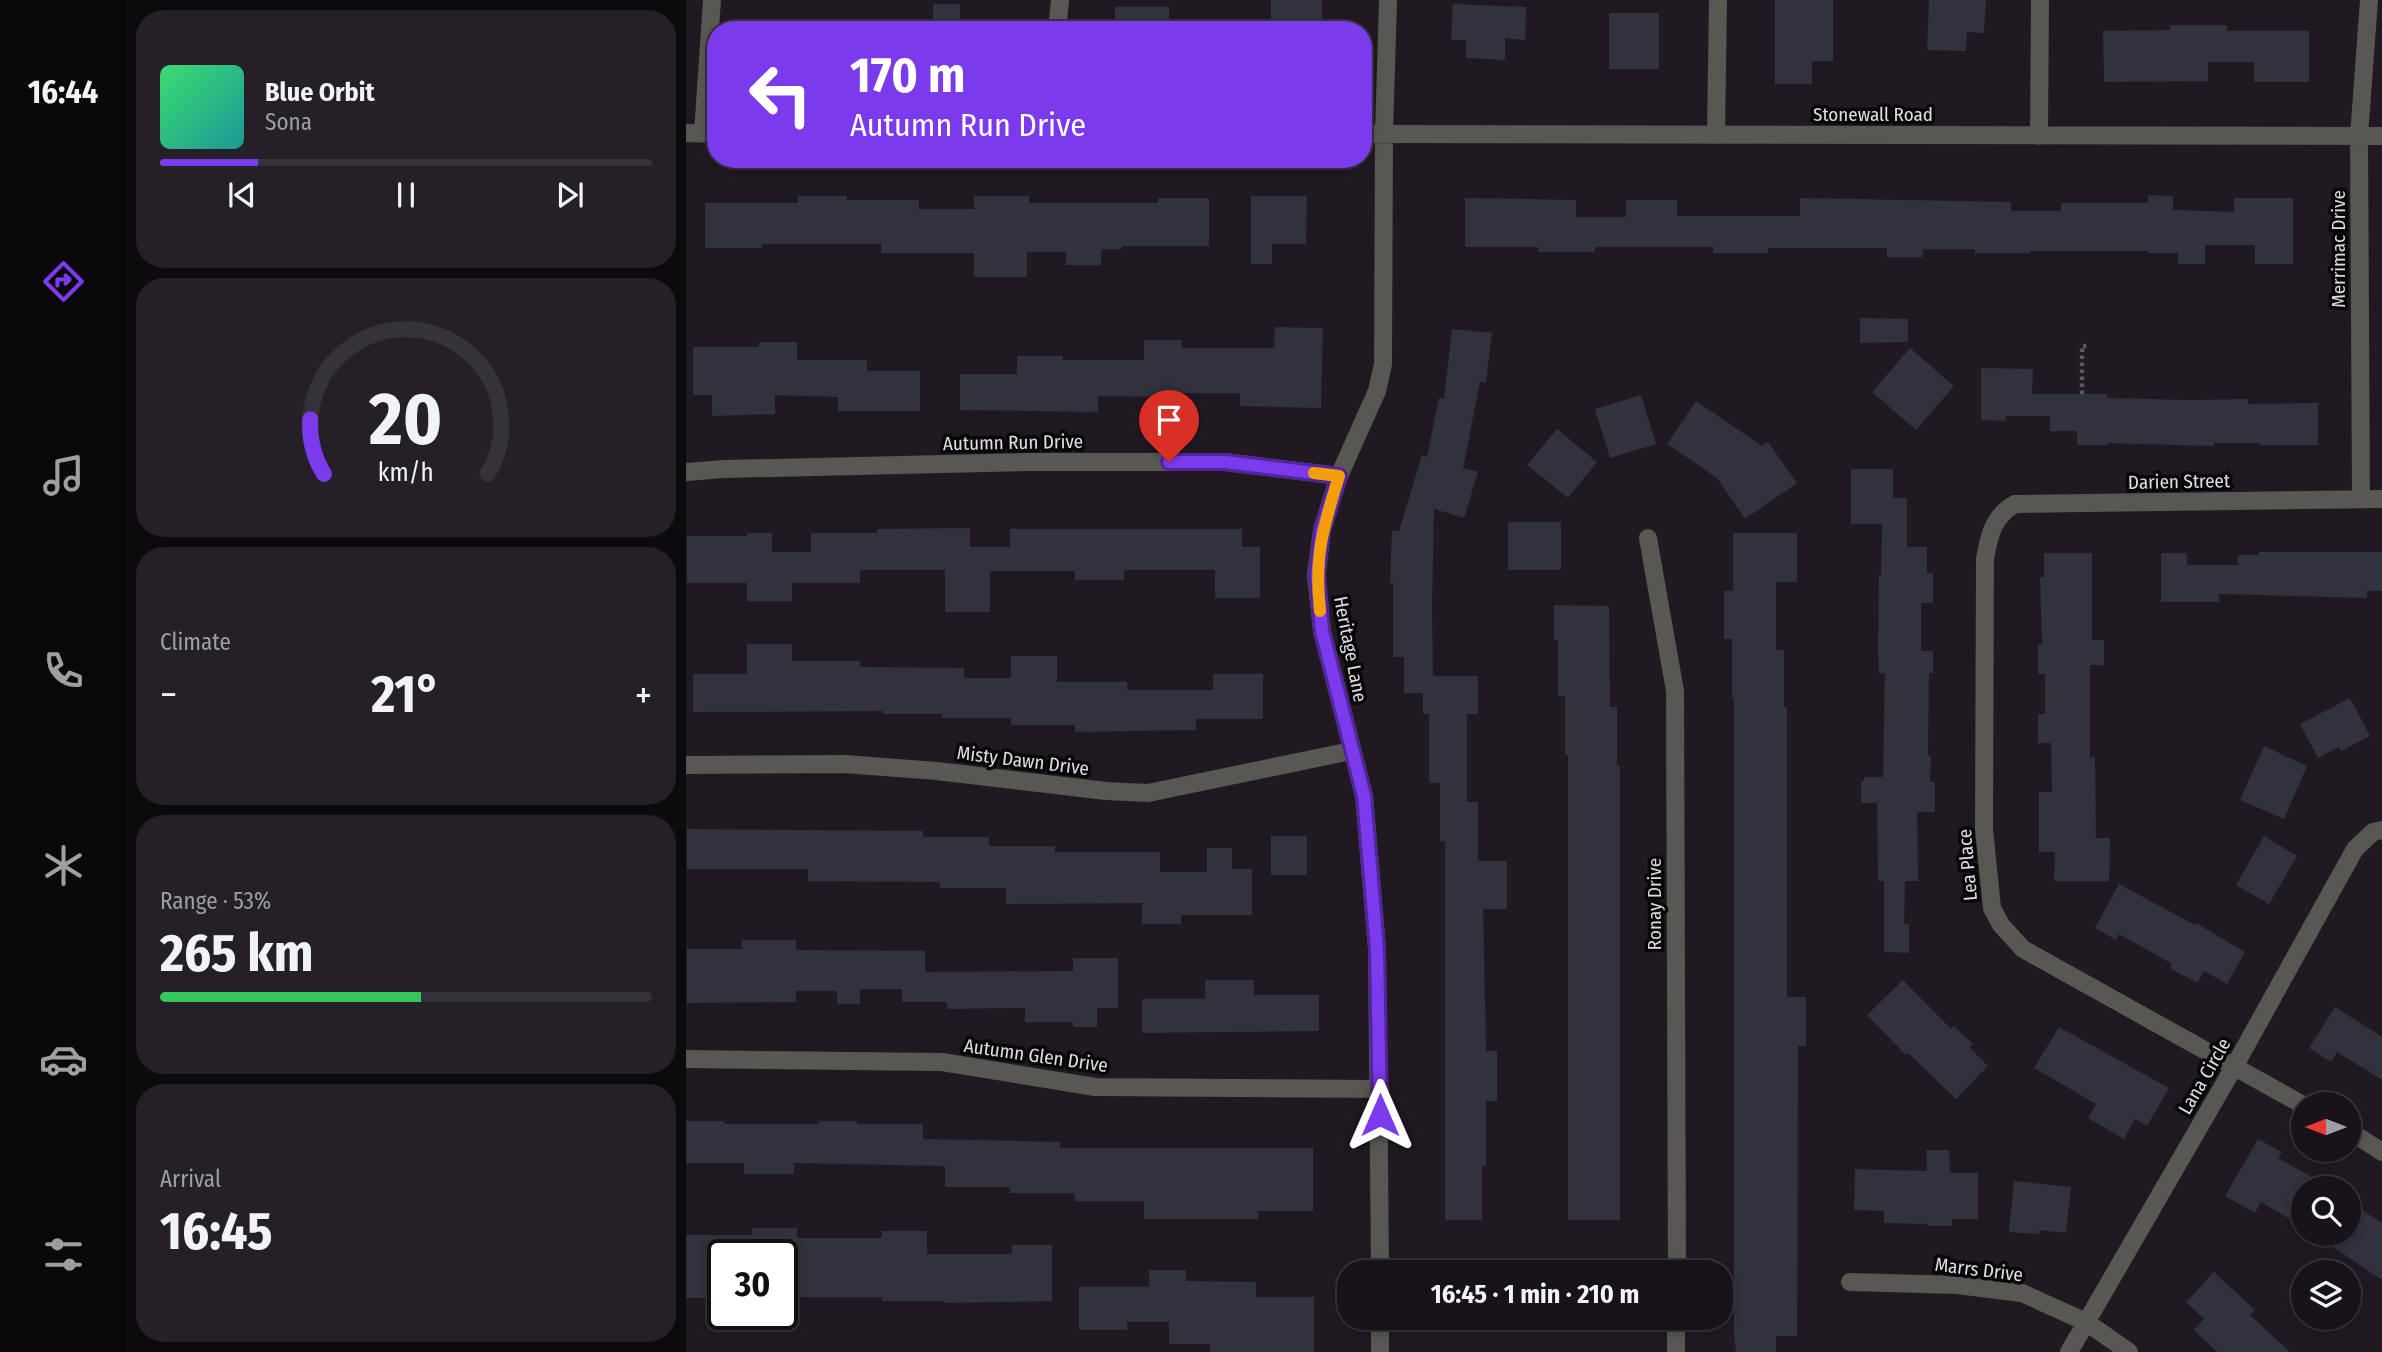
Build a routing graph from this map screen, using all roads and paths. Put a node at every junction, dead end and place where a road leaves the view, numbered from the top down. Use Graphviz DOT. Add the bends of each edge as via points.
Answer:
graph roads {
  1 [pos="712,0"];
  2 [pos="1060,0"];
  3 [pos="1388,0"];
  4 [pos="1718,0"];
  5 [pos="2040,0"];
  6 [pos="2369,0"];
  7 [pos="710,21"];
  8 [pos="1058,21"];
  9 [pos="707,66"];
  10 [pos="702,133"];
  11 [pos="1372,134"];
  12 [pos="1384,134"];
  13 [pos="1716,135"];
  14 [pos="2039,136"];
  15 [pos="2359,136"];
  16 [pos="2382,136"];
  17 [pos="2088,346"];
  18 [pos="2082,394"];
  19 [pos="686,472"];
  20 [pos="1339,476"];
  21 [pos="2361,499"];
  22 [pos="2382,499"];
  23 [pos="1990,531"];
  24 [pos="1648,538"];
  25 [pos="1351,751"];
  26 [pos="686,765"];
  27 [pos="2382,830"];
  28 [pos="686,1059"];
  29 [pos="2234,1067"];
  30 [pos="1380,1089"];
  31 [pos="2291,1098"];
  32 [pos="2361,1138"];
  33 [pos="2382,1152"];
  34 [pos="1380,1260"];
  35 [pos="1677,1260"];
  36 [pos="1850,1282"];
  37 [pos="2086,1322"];
  38 [pos="1380,1330"];
  39 [pos="1676,1330"];
  40 [pos="1380,1352"];
  41 [pos="1676,1352"];
  42 [pos="2069,1352"];
  43 [pos="2129,1352"];
  1 -- 7 [label="street"];
  2 -- 8 [label="street"];
  3 -- 12 [label="street, Heritage Lane"];
  4 -- 13 [label="street"];
  5 -- 14 [label="street"];
  6 -- 15 [label="street, Merrimac Drive"];
  9 -- 10 [label="street"];
  11 -- 12 [label="street, Stonewall Road"];
  12 -- 13 [label="street, Stonewall Road"];
  12 -- 20 [label="street, Heritage Lane" via="1383,364 1377,391"];
  13 -- 14 [label="street, Stonewall Road"];
  14 -- 15 [label="street, Stonewall Road"];
  15 -- 16 [label="street, Stonewall Road"];
  15 -- 21 [label="street, Merrimac Drive"];
  17 -- 18 [label="path" via="2082,346"];
  19 -- 20 [label="street, Autumn Run Drive" via="1030,462 1225,462"];
  20 -- 25 [label="street, Heritage Lane" via="1322,530 1317,575 1322,631"];
  21 -- 22 [label="street, Darien Street"];
  21 -- 23 [label="street, Darien Street" via="2015,504"];
  23 -- 29 [label="street, Lea Place" via="1985,559 1984,829 1992,908 2023,949"];
  24 -- 35 [label="street, Ronay Drive" via="1675,691"];
  25 -- 26 [label="street, Misty Dawn Drive" via="1148,793 844,764"];
  25 -- 30 [label="street, Heritage Lane" via="1364,796 1377,949"];
  27 -- 29 [label="street, Lana Circle" via="2373,832 2355,849"];
  28 -- 30 [label="street, Autumn Glen Drive" via="942,1062 1095,1087"];
  29 -- 31 [label="street, Lea Place"];
  29 -- 37 [label="street, Lana Circle"];
  30 -- 34 [label="street, Heritage Lane"];
  32 -- 33 [label="street"];
  36 -- 37 [label="street, Marrs Drive" via="1957,1285 2022,1293"];
  37 -- 42 [label="street, Lana Circle"];
  37 -- 43 [label="street, Marrs Drive"];
  38 -- 40 [label="street"];
  39 -- 41 [label="street"];
}
